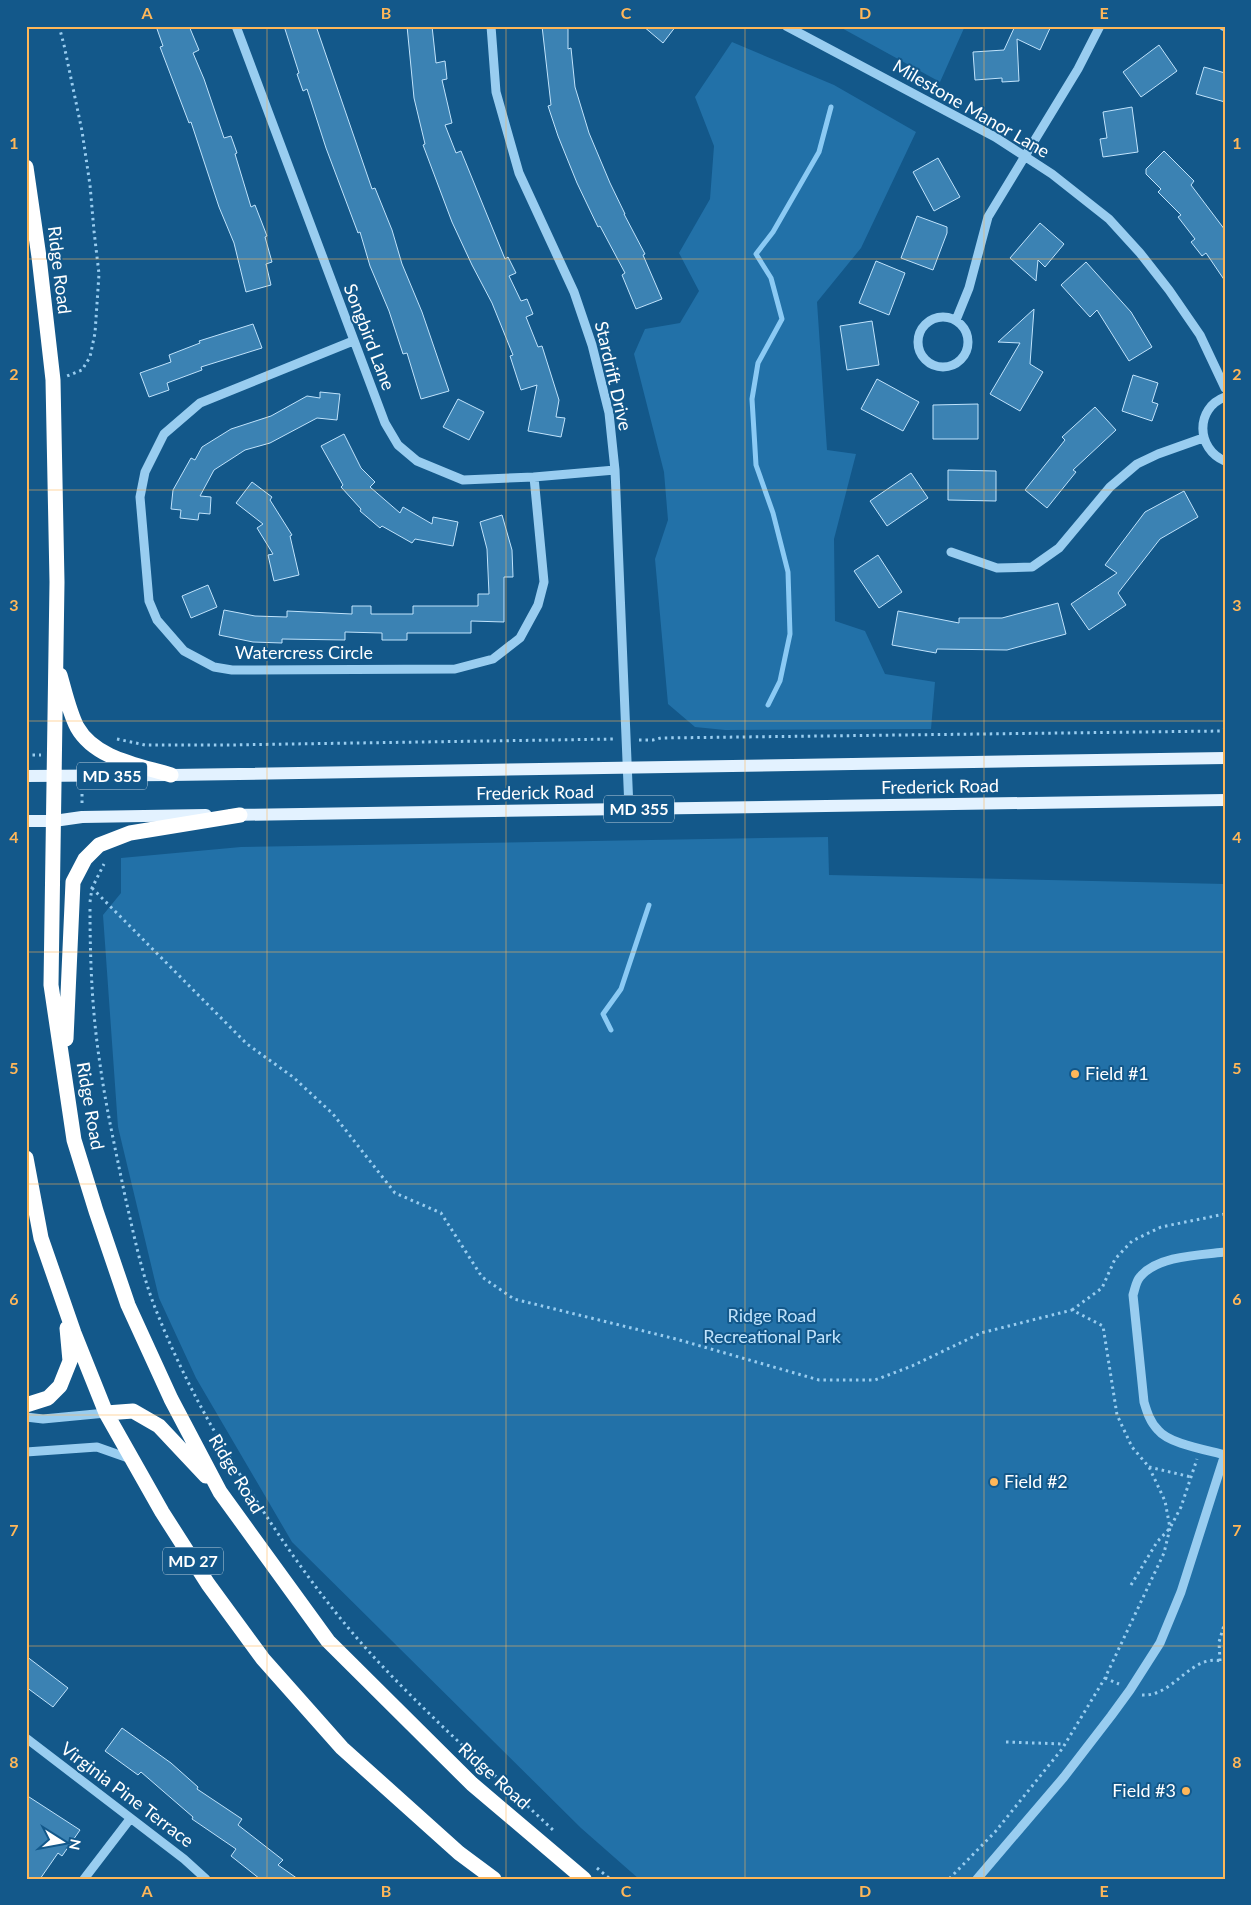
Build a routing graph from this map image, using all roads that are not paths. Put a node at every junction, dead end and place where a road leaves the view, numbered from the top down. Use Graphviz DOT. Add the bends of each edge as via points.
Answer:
graph roads {
  1 [pos="236,26"];
  2 [pos="491,26"];
  3 [pos="786,26"];
  4 [pos="1100,26"];
  5 [pos="1024,157"];
  6 [pos="26,168"];
  7 [pos="956,320"];
  8 [pos="353,341"];
  9 [pos="1225,388"];
  10 [pos="1225,397"];
  11 [pos="1203,438"];
  12 [pos="1225,461"];
  13 [pos="615,470"];
  14 [pos="534,477"];
  15 [pos="951,552"];
  16 [pos="56,660"];
  17 [pos="1225,758"];
  18 [pos="628,768"];
  19 [pos="171,775"];
  20 [pos="26,776"];
  21 [pos="53,776"];
  22 [pos="1225,800"];
  23 [pos="629,809"];
  24 [pos="240,815"];
  25 [pos="26,821"];
  26 [pos="54,821"];
  27 [pos="64,1075"];
  28 [pos="26,1158"];
  29 [pos="1225,1252"];
  30 [pos="66,1311"];
  31 [pos="26,1405"];
  32 [pos="106,1413"];
  33 [pos="26,1417"];
  34 [pos="26,1452"];
  35 [pos="1225,1455"];
  36 [pos="132,1460"];
  37 [pos="220,1492"];
  38 [pos="26,1738"];
  39 [pos="130,1819"];
  40 [pos="84,1879"];
  41 [pos="206,1879"];
  42 [pos="494,1879"];
  43 [pos="584,1879"];
  44 [pos="977,1879"];
  1 -- 8 [label="street, Songbird Lane"];
  2 -- 13 [label="street, Stardrift Drive" via="498,101 519,173 574,292 592,344 609,414"];
  3 -- 5 [label="street, Milestone Manor Lane" via="995,137"];
  4 -- 5 [label="street" via="1078,69"];
  5 -- 7 [label="street" via="988,217 969,288"];
  5 -- 9 [label="street, Milestone Manor Lane" via="1052,174 1109,219 1140,253 1200,335"];
  6 -- 16 [label="highway, Ridge Road" via="53,380"];
  7 -- 7 [label="street" via="948,317 932,319 921,331 918,347 933,366 950,367 964,358 969,342 963,326"];
  8 -- 14 [label="street, Songbird Lane" via="385,423 398,445 417,461 463,480"];
  8 -- 14 [label="street, Watercress Circle" via="200,403 164,434 145,472 140,497 149,601 158,620 184,651 214,667 232,670 455,669 493,659 520,638 538,605 544,582"];
  10 -- 11 [label="street" via="1212,404 1206,412"];
  11 -- 12 [label="street" via="1212,453"];
  11 -- 15 [label="street" via="1137,464 1110,487 1060,548 1032,566 997,568"];
  13 -- 14 [label="street, Songbird Lane"];
  13 -- 18 [label="street, Stardrift Drive"];
  16 -- 19 [label="highway" via="77,727 90,744 110,756"];
  16 -- 21 [label="highway, Ridge Road"];
  17 -- 18 [label="main road, Frederick Road / MD 355"];
  18 -- 19 [label="main road, Frederick Road / MD 355"];
  18 -- 23 [label="street, Stardrift Drive"];
  19 -- 21 [label="main road, Frederick Road / MD 355"];
  20 -- 21 [label="main road, Frederick Road / MD 355"];
  21 -- 26 [label="highway, Ridge Road"];
  22 -- 23 [label="main road, Frederick Road / MD 355"];
  23 -- 24 [label="main road, Frederick Road / MD 355"];
  24 -- 26 [label="main road, Frederick Road / MD 355" via="82,817"];
  24 -- 27 [label="highway" via="130,833 99,845 85,859 73,882"];
  25 -- 26 [label="main road, Frederick Road / MD 355"];
  26 -- 27 [label="highway, Ridge Road" via="52,985"];
  27 -- 37 [label="highway, Ridge Road" via="74,1140 128,1306 171,1399"];
  28 -- 30 [label="highway, MD 27" via="41,1238"];
  29 -- 35 [label="street" via="1156,1264 1138,1278 1133,1295 1148,1417 1158,1432 1172,1439"];
  30 -- 31 [label="highway" via="70,1361 60,1386 48,1398"];
  30 -- 32 [label="highway, MD 27"];
  32 -- 33 [label="street" via="43,1420"];
  32 -- 36 [label="highway, MD 27"];
  32 -- 37 [label="highway" via="133,1411 159,1426"];
  34 -- 36 [label="street" via="97,1447"];
  35 -- 44 [label="street" via="1181,1592 1160,1642 1130,1690 1070,1769"];
  36 -- 42 [label="highway, MD 27" via="208,1584 263,1659 342,1748 459,1853"];
  37 -- 43 [label="highway, Ridge Road" via="328,1641 472,1784"];
  38 -- 39 [label="street, Virginia Pine Terrace"];
  39 -- 40 [label="street"];
  39 -- 41 [label="street, Virginia Pine Terrace"];
}
